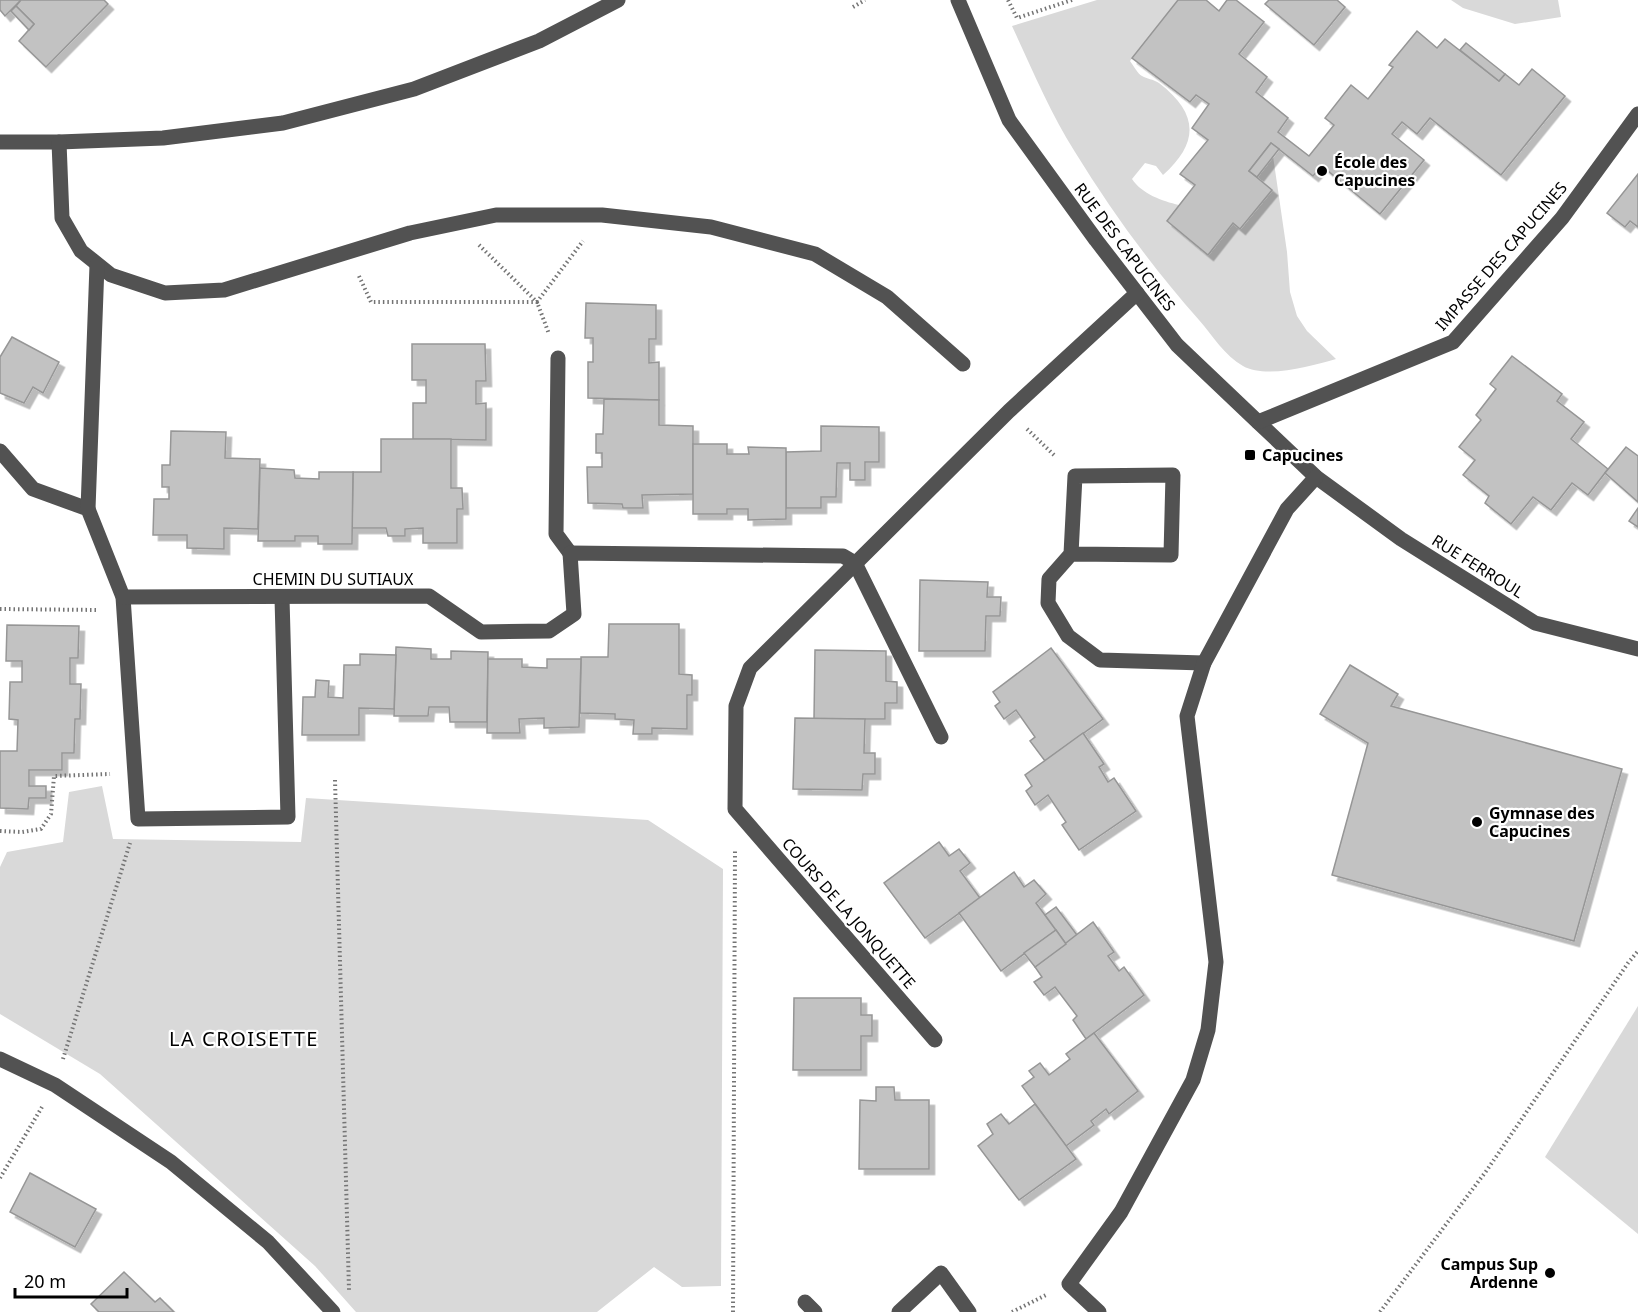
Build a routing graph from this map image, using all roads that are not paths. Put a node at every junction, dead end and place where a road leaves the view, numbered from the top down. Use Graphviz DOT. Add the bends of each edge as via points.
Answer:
graph roads {
  1 [pos="618,0"];
  2 [pos="958,0"];
  3 [pos="1638,114"];
  4 [pos="0,142"];
  5 [pos="59,142"];
  6 [pos="97,265"];
  7 [pos="1137,293"];
  8 [pos="558,358"];
  9 [pos="963,364"];
  10 [pos="1258,422"];
  11 [pos="0,451"];
  12 [pos="1316,477"];
  13 [pos="88,509"];
  14 [pos="570,553"];
  15 [pos="1071,554"];
  16 [pos="855,563"];
  17 [pos="282,598"];
  18 [pos="124,603"];
  19 [pos="1638,649"];
  20 [pos="1204,663"];
  21 [pos="941,737"];
  22 [pos="935,1040"];
  23 [pos="0,1059"];
  24 [pos="333,1312"];
  25 [pos="899,1312"];
  26 [pos="969,1312"];
  27 [pos="1099,1312"];
  1 -- 5 [label="street" via="539,41 414,89 283,123 164,138"];
  2 -- 7 [label="street, RUE DES CAPUCINES" via="1009,120"];
  3 -- 10 [label="street, IMPASSE DES CAPUCINES" via="1562,219 1453,342"];
  4 -- 5 [label="street"];
  5 -- 6 [label="street" via="62,218 81,251"];
  6 -- 9 [label="street" via="111,275 165,293 224,290 410,233 496,215 602,215 711,227 815,254 887,297"];
  6 -- 13 [label="street"];
  7 -- 10 [label="street, RUE DES CAPUCINES" via="1177,345"];
  7 -- 16 [label="street" via="1009,411"];
  8 -- 14 [label="street" via="556,534"];
  10 -- 12 [label="street, RUE DES CAPUCINES"];
  11 -- 13 [label="street" via="33,489"];
  12 -- 19 [label="street, RUE FERROUL" via="1401,539 1535,623"];
  12 -- 20 [label="street" via="1287,509"];
  13 -- 18 [label="street"];
  14 -- 16 [label="street" via="843,556"];
  14 -- 17 [label="street, CHEMIN DU SUTIAUX" via="574,614 549,631 482,632 429,596"];
  15 -- 15 [label="street" via="1172,555 1173,476 1075,476"];
  15 -- 20 [label="street" via="1049,579 1048,603 1068,636 1100,660"];
  16 -- 21 [label="street"];
  16 -- 22 [label="street, COURS DE LA JONQUETTE" via="750,668 736,706 735,809"];
  17 -- 18 [label="street, CHEMIN DU SUTIAUX"];
  17 -- 18 [label="street" via="288,817 138,819"];
  20 -- 27 [label="street" via="1187,716 1216,962 1208,1030 1192,1080 1120,1212 1069,1284"];
  23 -- 24 [label="street" via="55,1085 171,1162 268,1242"];
  25 -- 26 [label="street" via="941,1273"];
}
